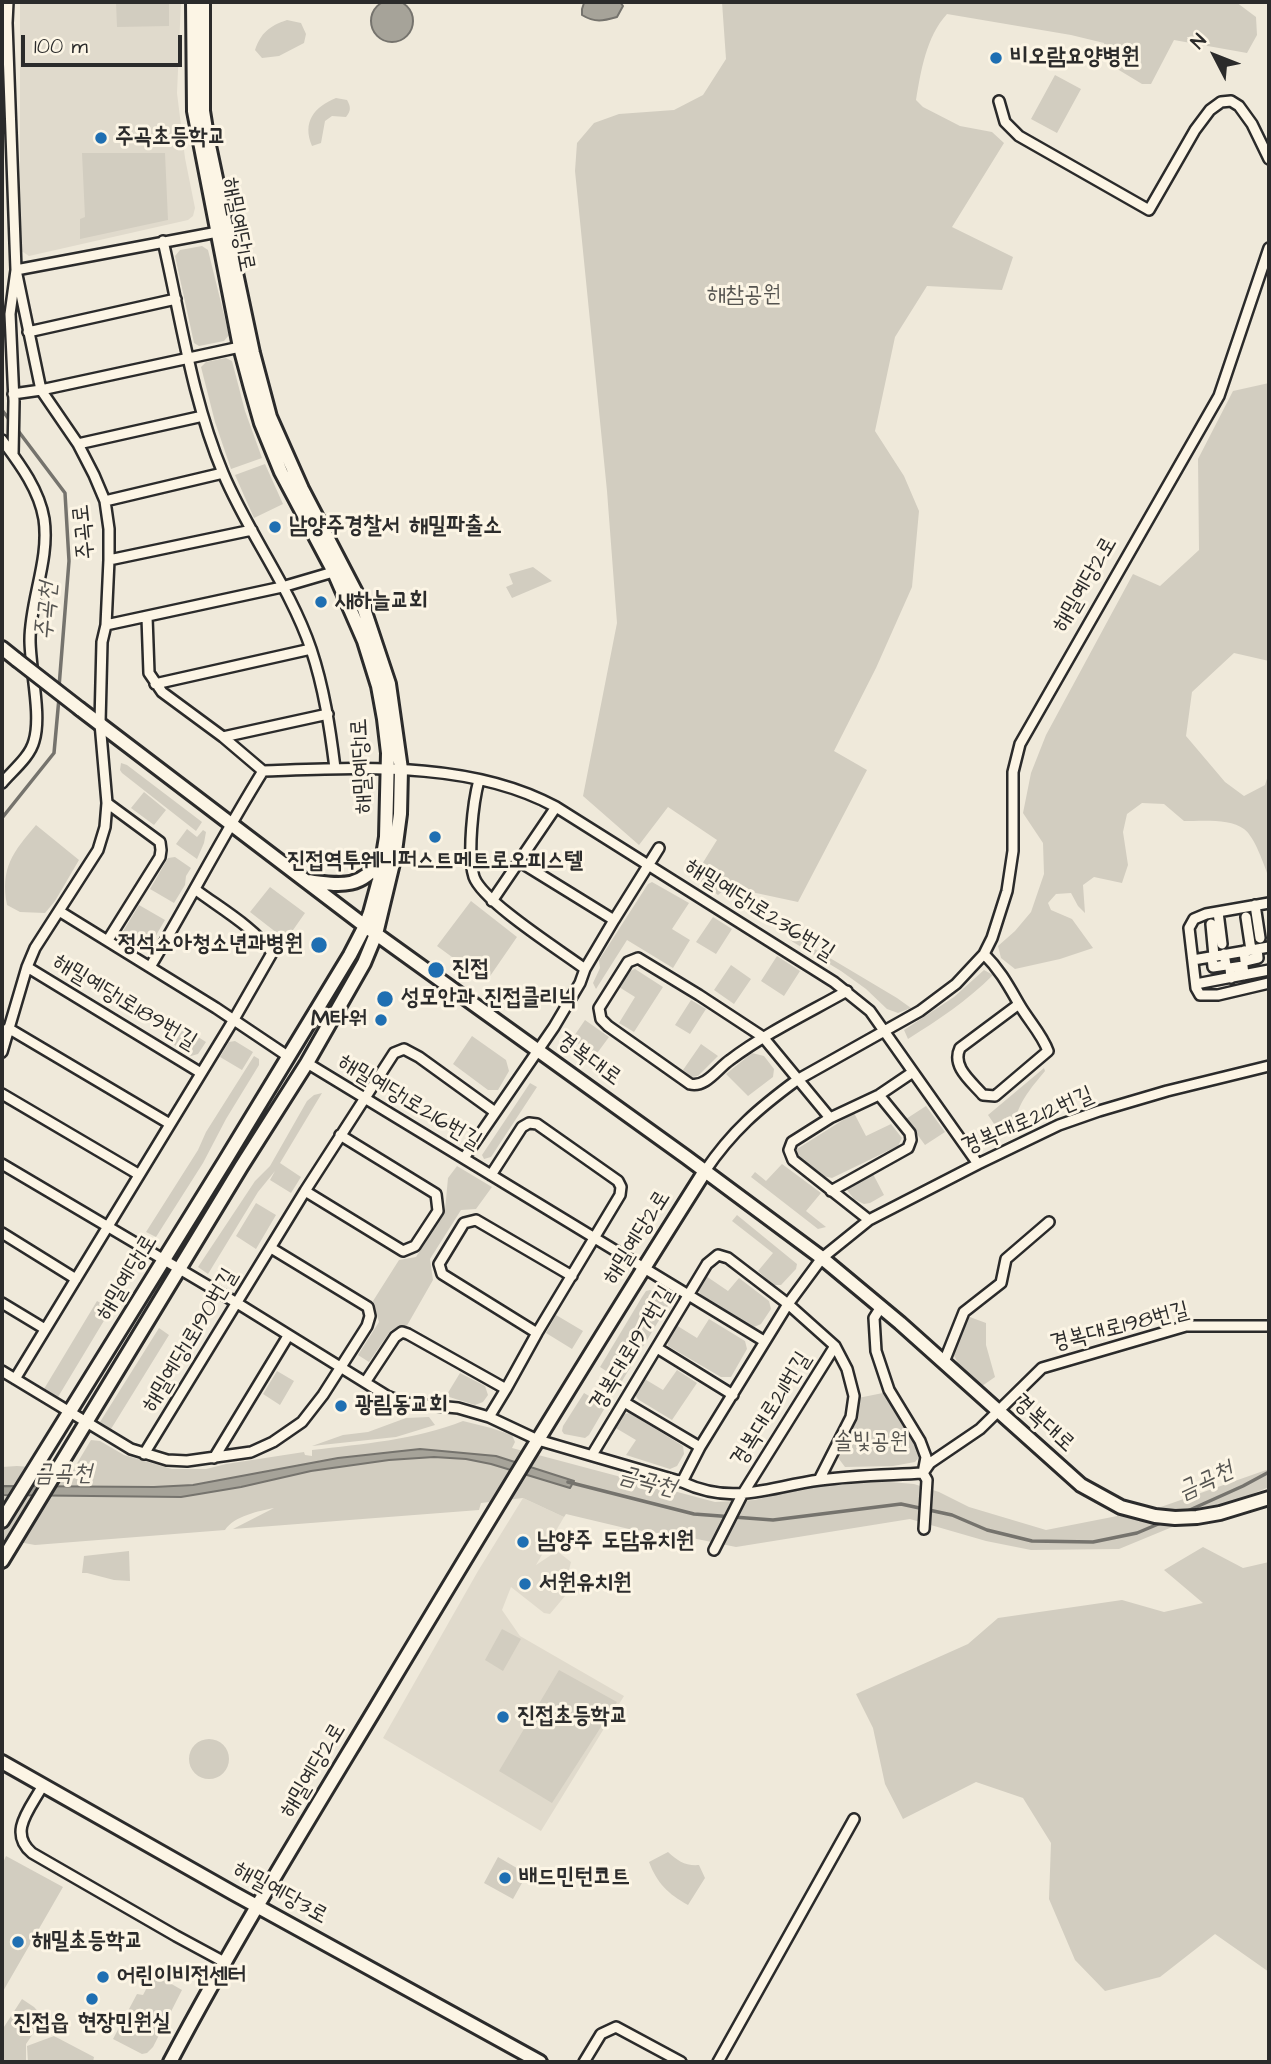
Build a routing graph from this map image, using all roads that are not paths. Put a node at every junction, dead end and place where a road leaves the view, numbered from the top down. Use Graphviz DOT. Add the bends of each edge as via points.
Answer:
graph roads {
  1 [pos="8,2"];
  2 [pos="193,2"];
  3 [pos="203,2"];
  4 [pos="999,101"];
  5 [pos="1269,159"];
  6 [pos="222,231"];
  7 [pos="163,242"];
  8 [pos="1269,248"];
  9 [pos="16,270"];
  10 [pos="176,299"];
  11 [pos="28,332"];
  12 [pos="240,347"];
  13 [pos="188,358"];
  14 [pos="41,390"];
  15 [pos="13,397"];
  16 [pos="203,416"];
  17 [pos="2,440"];
  18 [pos="78,444"];
  19 [pos="13,451"];
  20 [pos="223,473"];
  21 [pos="104,501"];
  22 [pos="252,530"];
  23 [pos="109,560"];
  24 [pos="339,570"];
  25 [pos="282,587"];
  26 [pos="147,617"];
  27 [pos="106,625"];
  28 [pos="2,649"];
  29 [pos="311,649"];
  30 [pos="155,684"];
  31 [pos="328,713"];
  32 [pos="100,723"];
  33 [pos="223,737"];
  34 [pos="335,768"];
  35 [pos="394,769"];
  36 [pos="263,771"];
  37 [pos="479,780"];
  38 [pos="2,783"];
  39 [pos="107,803"];
  40 [pos="556,807"];
  41 [pos="230,824"];
  42 [pos="659,848"];
  43 [pos="383,857"];
  44 [pos="520,862"];
  45 [pos="648,865"];
  46 [pos="307,881"];
  47 [pos="196,890"];
  48 [pos="492,901"];
  49 [pos="1269,903"];
  50 [pos="1255,905"];
  51 [pos="59,911"];
  52 [pos="1218,912"];
  53 [pos="614,920"];
  54 [pos="365,926"];
  55 [pos="1261,931"];
  56 [pos="376,934"];
  57 [pos="1200,934"];
  58 [pos="108,940"];
  59 [pos="1220,941"];
  60 [pos="1269,947"];
  61 [pos="1250,950"];
  62 [pos="984,954"];
  63 [pos="1193,960"];
  64 [pos="27,967"];
  65 [pos="150,967"];
  66 [pos="585,969"];
  67 [pos="1269,970"];
  68 [pos="1269,983"];
  69 [pos="1196,984"];
  70 [pos="847,991"];
  71 [pos="1019,1004"];
  72 [pos="233,1021"];
  73 [pos="8,1028"];
  74 [pos="885,1031"];
  75 [pos="763,1037"];
  76 [pos="538,1050"];
  77 [pos="2,1052"];
  78 [pos="289,1056"];
  79 [pos="307,1063"];
  80 [pos="1269,1066"];
  81 [pos="913,1072"];
  82 [pos="201,1073"];
  83 [pos="797,1080"];
  84 [pos="2,1094"];
  85 [pos="878,1095"];
  86 [pos="363,1098"];
  87 [pos="495,1112"];
  88 [pos="830,1118"];
  89 [pos="170,1124"];
  90 [pos="340,1135"];
  91 [pos="464,1158"];
  92 [pos="2,1164"];
  93 [pos="978,1164"];
  94 [pos="705,1171"];
  95 [pos="138,1174"];
  96 [pos="491,1175"];
  97 [pos="305,1191"];
  98 [pos="831,1191"];
  99 [pos="869,1220"];
  100 [pos="1049,1222"];
  101 [pos="107,1226"];
  102 [pos="2,1233"];
  103 [pos="595,1238"];
  104 [pos="271,1248"];
  105 [pos="822,1258"];
  106 [pos="164,1259"];
  107 [pos="707,1264"];
  108 [pos="643,1268"];
  109 [pos="180,1269"];
  110 [pos="572,1276"];
  111 [pos="76,1279"];
  112 [pos="688,1296"];
  113 [pos="2,1303"];
  114 [pos="237,1303"];
  115 [pos="788,1304"];
  116 [pos="881,1307"];
  117 [pos="1269,1326"];
  118 [pos="45,1329"];
  119 [pos="537,1333"];
  120 [pos="288,1336"];
  121 [pos="764,1341"];
  122 [pos="835,1346"];
  123 [pos="657,1348"];
  124 [pos="944,1362"];
  125 [pos="341,1367"];
  126 [pos="2,1371"];
  127 [pos="15,1379"];
  128 [pos="366,1381"];
  129 [pos="506,1389"];
  130 [pos="733,1395"];
  131 [pos="624,1402"];
  132 [pos="998,1412"];
  133 [pos="70,1413"];
  134 [pos="489,1417"];
  135 [pos="86,1423"];
  136 [pos="538,1440"];
  137 [pos="700,1447"];
  138 [pos="145,1454"];
  139 [pos="592,1455"];
  140 [pos="214,1458"];
  141 [pos="925,1476"];
  142 [pos="820,1480"];
  143 [pos="681,1482"];
  144 [pos="742,1495"];
  145 [pos="1269,1498"];
  146 [pos="2,1521"];
  147 [pos="924,1529"];
  148 [pos="714,1550"];
  149 [pos="2,1561"];
  150 [pos="2,1762"];
  151 [pos="43,1785"];
  152 [pos="854,1819"];
  153 [pos="257,1906"];
  154 [pos="226,1962"];
  155 [pos="170,2062"];
  156 [pos="540,2062"];
  157 [pos="584,2062"];
  158 [pos="681,2062"];
  159 [pos="718,2062"];
  1 -- 9 [label="street, 주곡로"];
  2 -- 6 [label="street, 해밀예당1로" via="194,111"];
  3 -- 6 [label="street, 해밀예당1로" via="203,111"];
  4 -- 5 [label="street" via="1005,122 1019,136 1149,211 1195,130 1221,102 1239,106"];
  6 -- 7 [label="street"];
  6 -- 12 [label="street, 해밀예당1로"];
  6 -- 24 [label="street, 해밀예당1로" via="270,417"];
  7 -- 9 [label="street"];
  7 -- 10 [label="street"];
  8 -- 62 [label="street, 해밀예당2로" via="1219,396 1020,744 1013,772 1013,851 1007,891"];
  9 -- 11 [label="street, 주곡로"];
  9 -- 15 [label="street" via="10,314"];
  10 -- 11 [label="street"];
  10 -- 13 [label="street"];
  11 -- 14 [label="street, 주곡로"];
  12 -- 13 [label="street"];
  12 -- 24 [label="street, 해밀예당1로" via="261,423 281,472"];
  13 -- 14 [label="street"];
  13 -- 16 [label="street"];
  14 -- 15 [label="street"];
  14 -- 18 [label="street, 주곡로"];
  15 -- 19 [label="street"];
  16 -- 18 [label="street"];
  16 -- 20 [label="street"];
  17 -- 19 [label="street"];
  18 -- 21 [label="street, 주곡로"];
  19 -- 38 [label="street" via="39,501 45,536 30,639 34,741"];
  20 -- 21 [label="street"];
  20 -- 22 [label="street"];
  21 -- 23 [label="street, 주곡로"];
  22 -- 23 [label="street"];
  22 -- 25 [label="street"];
  23 -- 27 [label="street, 주곡로"];
  24 -- 25 [label="street"];
  24 -- 35 [label="street, 해밀예당1로" via="363,606 389,684"];
  25 -- 26 [label="street"];
  25 -- 29 [label="street"];
  26 -- 27 [label="street"];
  26 -- 30 [label="street" via="149,673"];
  27 -- 32 [label="street, 주곡로"];
  28 -- 32 [label="street, 경복대로, bridge"];
  29 -- 30 [label="street"];
  29 -- 31 [label="street"];
  30 -- 33 [label="street"];
  31 -- 33 [label="street"];
  31 -- 34 [label="street"];
  32 -- 39 [label="street, 주곡로"];
  32 -- 41 [label="street, 경복대로"];
  33 -- 36 [label="street"];
  34 -- 35 [label="street, 해밀예당1로236번길"];
  34 -- 36 [label="street, 해밀예당1로236번길"];
  35 -- 37 [label="street, 해밀예당1로236번길"];
  35 -- 43 [label="street, 해밀예당1로"];
  35 -- 56 [label="street, 해밀예당1로" via="400,814"];
  36 -- 41 [label="street"];
  37 -- 40 [label="street, 해밀예당1로236번길" via="517,789"];
  37 -- 48 [label="street" via="471,857 475,877"];
  39 -- 51 [label="street, 주곡로" via="98,850"];
  39 -- 58 [label="street" via="160,842 162,850"];
  40 -- 44 [label="street"];
  40 -- 45 [label="street, 해밀예당1로236번길"];
  41 -- 46 [label="street, 경복대로"];
  41 -- 47 [label="street"];
  42 -- 45 [label="street, 해밀예당1로236번길"];
  43 -- 46 [label="street" via="372,873 359,881 343,885"];
  43 -- 54 [label="street, 해밀예당1로"];
  44 -- 48 [label="street"];
  44 -- 53 [label="street"];
  45 -- 53 [label="street, 해밀예당1로236번길"];
  45 -- 70 [label="street, 해밀예당1로236번길"];
  46 -- 54 [label="street, 경복대로"];
  47 -- 65 [label="street"];
  47 -- 72 [label="street, 해밀예당1로189번길" via="255,934 272,953"];
  48 -- 66 [label="street"];
  49 -- 50 [label="street"];
  50 -- 52 [label="street"];
  50 -- 55 [label="street"];
  51 -- 58 [label="street"];
  51 -- 64 [label="street, 주곡로"];
  52 -- 59 [label="street"];
  52 -- 63 [label="street" via="1194,919 1189,928"];
  53 -- 66 [label="street, 해밀예당1로236번길"];
  54 -- 56 [label="street, 경복대로"];
  54 -- 78 [label="street, 해밀예당1로"];
  56 -- 76 [label="street, 경복대로"];
  56 -- 79 [label="street, 해밀예당1로"];
  57 -- 59 [label="street"];
  58 -- 65 [label="street"];
  59 -- 61 [label="street"];
  59 -- 61 [label="street" via="1247,922"];
  59 -- 63 [label="street"];
  60 -- 61 [label="street"];
  62 -- 71 [label="street"];
  62 -- 74 [label="street, 해밀예당2로" via="956,984"];
  63 -- 69 [label="street"];
  64 -- 73 [label="street, 주곡로"];
  64 -- 82 [label="street, 해밀예당1로189번길"];
  65 -- 72 [label="street"];
  66 -- 76 [label="street, 해밀예당1로236번길"];
  67 -- 69 [label="street"];
  68 -- 69 [label="street" via="1217,995 1200,995"];
  70 -- 74 [label="street, 해밀예당1로236번길"];
  70 -- 75 [label="street, 해밀예당1로236번길"];
  71 -- 71 [label="street" via="1048,1051 995,1096 983,1095 957,1064 956,1056 960,1048"];
  72 -- 78 [label="street"];
  72 -- 82 [label="street, 해밀예당1로189번길"];
  73 -- 77 [label="street, 주곡로"];
  73 -- 89 [label="street"];
  74 -- 81 [label="street"];
  74 -- 83 [label="street, 해밀예당2로"];
  75 -- 75 [label="street, 해밀예당1로236번길" via="638,958 628,962 599,1008 608,1026 697,1086"];
  75 -- 83 [label="street"];
  76 -- 87 [label="street, 해밀예당1로236번길"];
  76 -- 94 [label="street, 경복대로"];
  78 -- 106 [label="street, 해밀예당1로"];
  79 -- 86 [label="street, 해밀예당1로216번길"];
  79 -- 109 [label="street, 해밀예당1로"];
  80 -- 93 [label="street, 경복대로212번길" via="1099,1111"];
  81 -- 85 [label="street"];
  81 -- 93 [label="street"];
  82 -- 89 [label="street, 해밀예당1로189번길"];
  83 -- 88 [label="street"];
  83 -- 94 [label="street, 해밀예당2로" via="734,1131"];
  84 -- 95 [label="street"];
  85 -- 88 [label="street"];
  85 -- 98 [label="street" via="909,1133 908,1148"];
  86 -- 87 [label="street, 해밀예당1로190번길" via="394,1053 404,1049"];
  86 -- 90 [label="street, 해밀예당1로190번길"];
  86 -- 91 [label="street, 해밀예당1로216번길"];
  87 -- 91 [label="street, 해밀예당1로236번길"];
  88 -- 98 [label="street" via="792,1142 789,1150 793,1160"];
  89 -- 95 [label="street, 해밀예당1로189번길"];
  90 -- 97 [label="street, 해밀예당1로190번길"];
  90 -- 97 [label="street" via="436,1194 438,1211 415,1247 403,1251"];
  91 -- 96 [label="street, 해밀예당1로216번길"];
  92 -- 101 [label="street"];
  93 -- 99 [label="street, 경복대로212번길"];
  94 -- 105 [label="street, 경복대로"];
  94 -- 108 [label="street, 해밀예당2로"];
  95 -- 101 [label="street, 해밀예당1로189번길"];
  96 -- 103 [label="street, 해밀예당1로216번길"];
  96 -- 103 [label="street, 해밀예당1로216번길" via="522,1127 537,1124 618,1181 620,1195"];
  97 -- 104 [label="street, 해밀예당1로190번길"];
  98 -- 99 [label="street"];
  99 -- 105 [label="street, 경복대로212번길"];
  100 -- 124 [label="street" via="1006,1259 1001,1283 964,1312"];
  101 -- 106 [label="street"];
  101 -- 111 [label="street, 해밀예당1로189번길"];
  102 -- 111 [label="street"];
  103 -- 108 [label="street, 해밀예당1로216번길"];
  103 -- 110 [label="street, 해밀예당1로216번길"];
  104 -- 114 [label="street, 해밀예당1로190번길"];
  104 -- 125 [label="street" via="368,1307 367,1326"];
  105 -- 115 [label="street, 경복대로211번길"];
  105 -- 116 [label="street, 경복대로"];
  106 -- 109 [label="street"];
  106 -- 133 [label="street, 해밀예당1로"];
  107 -- 112 [label="street, 경복대로197번길"];
  107 -- 115 [label="street, 경복대로211번길" via="718,1255 728,1258"];
  108 -- 112 [label="street, 경복대로211번길"];
  108 -- 136 [label="street, 해밀예당2로"];
  109 -- 114 [label="street"];
  109 -- 135 [label="street, 해밀예당1로"];
  110 -- 119 [label="street, 해밀예당1로216번길"];
  110 -- 119 [label="street" via="476,1220 464,1223 439,1264 442,1274"];
  111 -- 118 [label="street, 해밀예당1로189번길"];
  112 -- 121 [label="street, 경복대로211번길"];
  112 -- 123 [label="street, 경복대로197번길"];
  113 -- 118 [label="street"];
  114 -- 120 [label="street"];
  114 -- 138 [label="street, 해밀예당1로190번길"];
  115 -- 121 [label="street, 경복대로211번길"];
  115 -- 122 [label="street, 경복대로211번길"];
  116 -- 124 [label="street, 경복대로"];
  116 -- 141 [label="street" via="874,1318 876,1351 890,1390 920,1441 926,1457"];
  117 -- 132 [label="street, 경복대로198번길" via="1186,1326 1042,1368"];
  118 -- 127 [label="street, 해밀예당1로189번길"];
  119 -- 129 [label="street, 해밀예당1로216번길"];
  120 -- 125 [label="street"];
  120 -- 140 [label="street"];
  121 -- 130 [label="street, 경복대로211번길"];
  122 -- 142 [label="street, 경복대로211번길" via="848,1369 854,1396 851,1417"];
  122 -- 144 [label="street, 경복대로211번길"];
  123 -- 130 [label="street, 경복대로211번길"];
  123 -- 131 [label="street, 경복대로197번길"];
  124 -- 132 [label="street, 경복대로"];
  125 -- 128 [label="street"];
  125 -- 140 [label="street" via="302,1422 251,1452"];
  126 -- 127 [label="street"];
  127 -- 133 [label="street"];
  128 -- 129 [label="street" via="402,1332"];
  128 -- 134 [label="street" via="405,1403 458,1408"];
  129 -- 134 [label="street, 해밀예당1로216번길"];
  130 -- 137 [label="street, 경복대로211번길"];
  131 -- 137 [label="street, 경복대로211번길"];
  131 -- 139 [label="street, 경복대로197번길"];
  132 -- 141 [label="street" via="930,1463"];
  132 -- 145 [label="street, 경복대로" via="1081,1485 1121,1507 1155,1516 1197,1517"];
  133 -- 135 [label="street"];
  133 -- 146 [label="street, 해밀예당1로"];
  134 -- 136 [label="street"];
  135 -- 138 [label="street"];
  135 -- 149 [label="street, 해밀예당1로"];
  136 -- 139 [label="street"];
  136 -- 153 [label="street, 해밀예당2로"];
  137 -- 143 [label="street, 경복대로211번길"];
  138 -- 140 [label="street" via="167,1460"];
  139 -- 143 [label="street"];
  141 -- 142 [label="street"];
  141 -- 147 [label="street"];
  142 -- 144 [label="street"];
  143 -- 144 [label="street"];
  144 -- 148 [label="street, 경복대로211번길"];
  150 -- 151 [label="street, 해밀예당3로"];
  151 -- 153 [label="street, 해밀예당3로"];
  151 -- 154 [label="street" via="20,1827 25,1847"];
  152 -- 159 [label="street"];
  153 -- 154 [label="street, 해밀예당2로"];
  153 -- 156 [label="street, 해밀예당3로"];
  154 -- 155 [label="street, 해밀예당2로"];
  157 -- 158 [label="street" via="601,2034 616,2027"];
}
